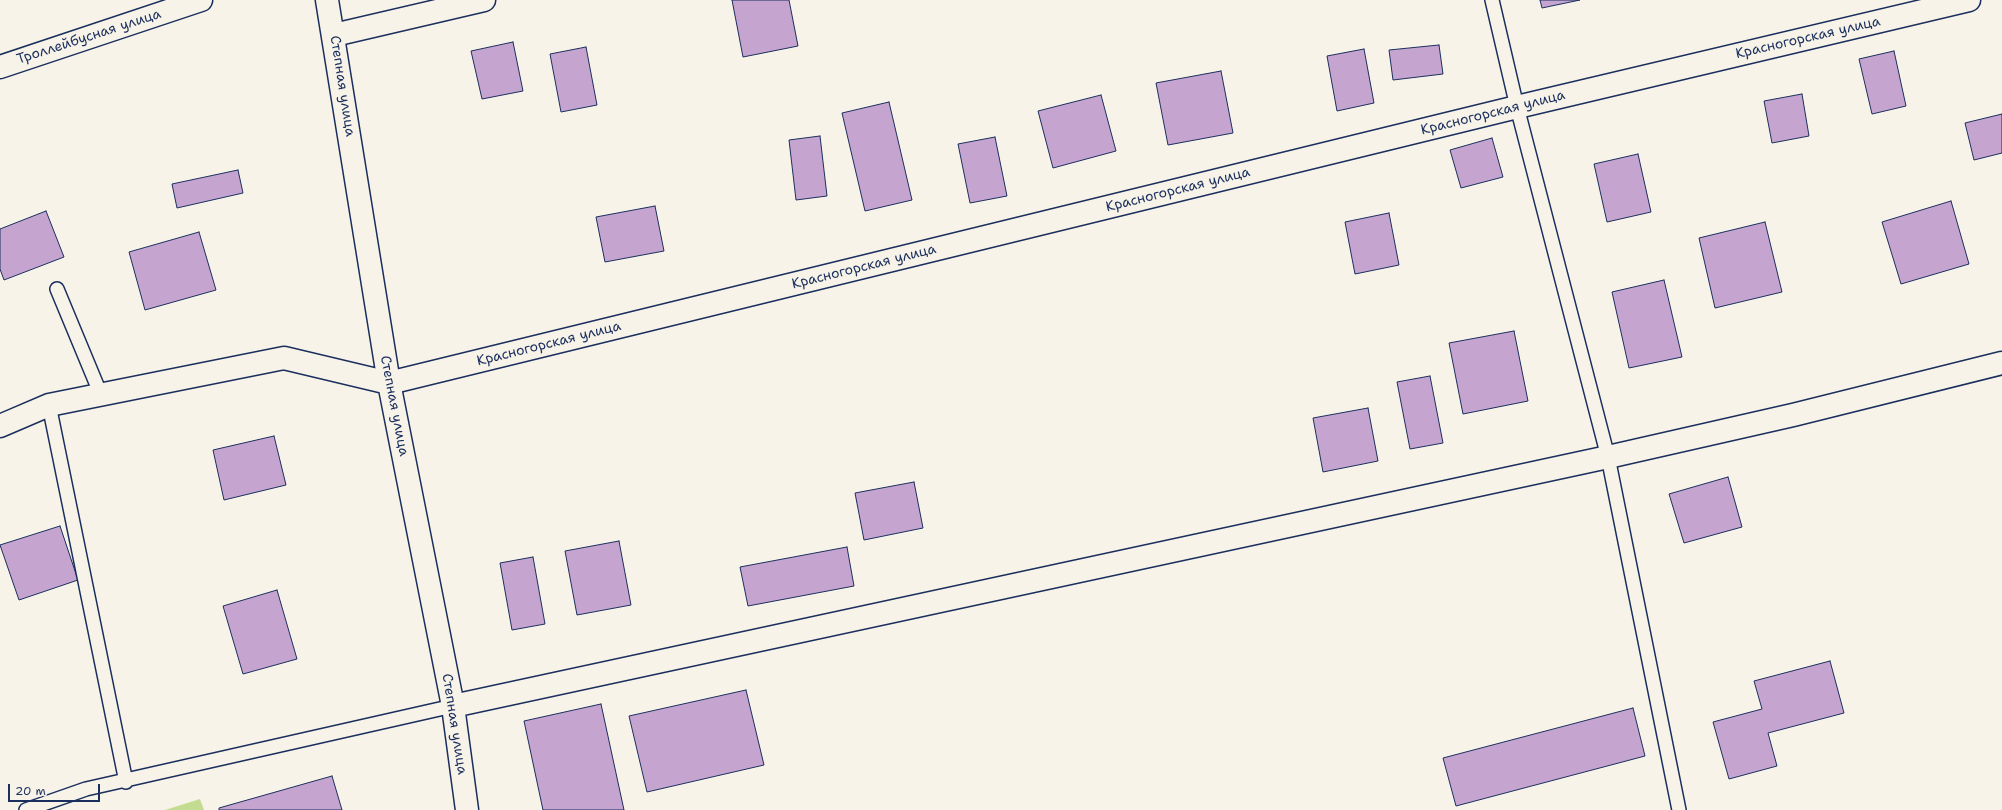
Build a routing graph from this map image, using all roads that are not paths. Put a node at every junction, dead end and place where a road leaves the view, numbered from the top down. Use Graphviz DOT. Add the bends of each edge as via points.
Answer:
graph roads {
  1 [pos="202,0"];
  2 [pos="327,0"];
  3 [pos="484,0"];
  4 [pos="1492,0"];
  5 [pos="1969,0"];
  6 [pos="334,35"];
  7 [pos="0,67"];
  8 [pos="1517,107"];
  9 [pos="57,289"];
  10 [pos="2002,362"];
  11 [pos="389,383"];
  12 [pos="101,395"];
  13 [pos="49,405"];
  14 [pos="0,426"];
  15 [pos="1608,456"];
  16 [pos="453,706"];
  17 [pos="126,782"];
  18 [pos="26,810"];
  19 [pos="467,810"];
  20 [pos="1679,810"];
  1 -- 7 [label="street, Троллейбусная улица"];
  2 -- 6 [label="street, Степная улица"];
  3 -- 6 [label="street"];
  4 -- 8 [label="lane"];
  5 -- 8 [label="street, Красногорская улица"];
  6 -- 11 [label="street, Степная улица"];
  8 -- 11 [label="street, Красногорская улица"];
  8 -- 15 [label="lane"];
  9 -- 12 [label="lane"];
  10 -- 15 [label="street" via="1793,415"];
  11 -- 12 [label="street" via="284,358"];
  11 -- 16 [label="street, Степная улица"];
  12 -- 13 [label="street"];
  13 -- 14 [label="street"];
  13 -- 17 [label="lane"];
  15 -- 16 [label="street"];
  15 -- 20 [label="lane"];
  16 -- 17 [label="lane"];
  16 -- 19 [label="street, Степная улица"];
  17 -- 18 [label="lane" via="86,790"];
}
